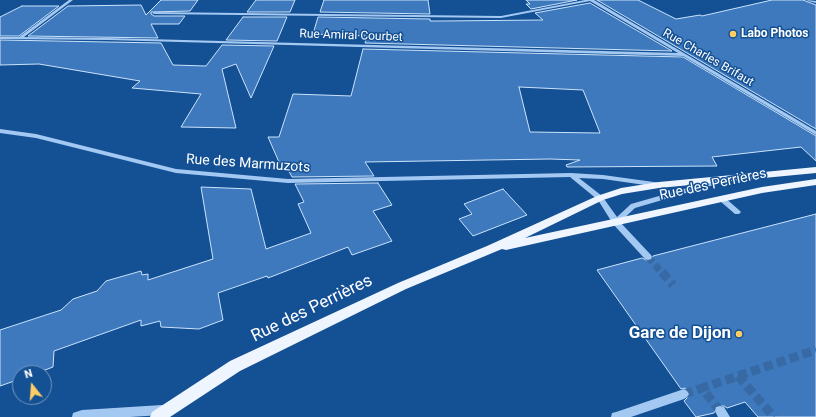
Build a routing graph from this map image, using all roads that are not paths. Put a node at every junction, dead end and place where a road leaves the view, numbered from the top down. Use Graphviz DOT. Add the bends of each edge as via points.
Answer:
graph roads {
  1 [pos="71,0"];
  2 [pos="591,0"];
  3 [pos="809,0"];
  4 [pos="816,2"];
  5 [pos="154,13"];
  6 [pos="0,38"];
  7 [pos="20,38"];
  8 [pos="683,55"];
  9 [pos="0,131"];
  10 [pos="816,132"];
  11 [pos="816,170"];
  12 [pos="571,175"];
  13 [pos="732,177"];
  14 [pos="816,182"];
  15 [pos="659,185"];
  16 [pos="600,198"];
  17 [pos="722,199"];
  18 [pos="737,212"];
  19 [pos="616,222"];
  20 [pos="491,250"];
  21 [pos="648,257"];
  22 [pos="684,394"];
  23 [pos="162,413"];
  24 [pos="77,417"];
  25 [pos="616,417"];
  1 -- 7 [label="street"];
  2 -- 5 [label="street" via="501,17"];
  2 -- 8 [label="street, Rue Charles Brifaut"];
  3 -- 4 [label="street"];
  6 -- 7 [label="street, Rue Amiral Courbet"];
  7 -- 8 [label="street, Rue Amiral Courbet"];
  8 -- 10 [label="street, Rue Charles Brifaut"];
  9 -- 12 [label="street, Rue des Marmuzots" via="64,142 176,171 288,181"];
  11 -- 13 [label="main road, Rue des Perrières"];
  12 -- 15 [label="street, Rue des Marmuzots"];
  12 -- 16 [label="street"];
  13 -- 15 [label="main road, Rue des Perrières"];
  13 -- 19 [label="street, Rue des Perrières" via="633,206"];
  14 -- 17 [label="main road, Rue des Perrières"];
  15 -- 16 [label="main road, Rue des Perrières" via="621,191"];
  16 -- 19 [label="street"];
  16 -- 20 [label="main road, Rue des Perrières"];
  17 -- 18 [label="street"];
  17 -- 19 [label="main road, Rue des Perrières"];
  19 -- 20 [label="main road, Rue des Perrières"];
  19 -- 21 [label="street"];
  20 -- 23 [label="main road, Rue des Perrières" via="402,286 235,366"];
  22 -- 25 [label="street"];
  23 -- 24 [label="street"];
}
